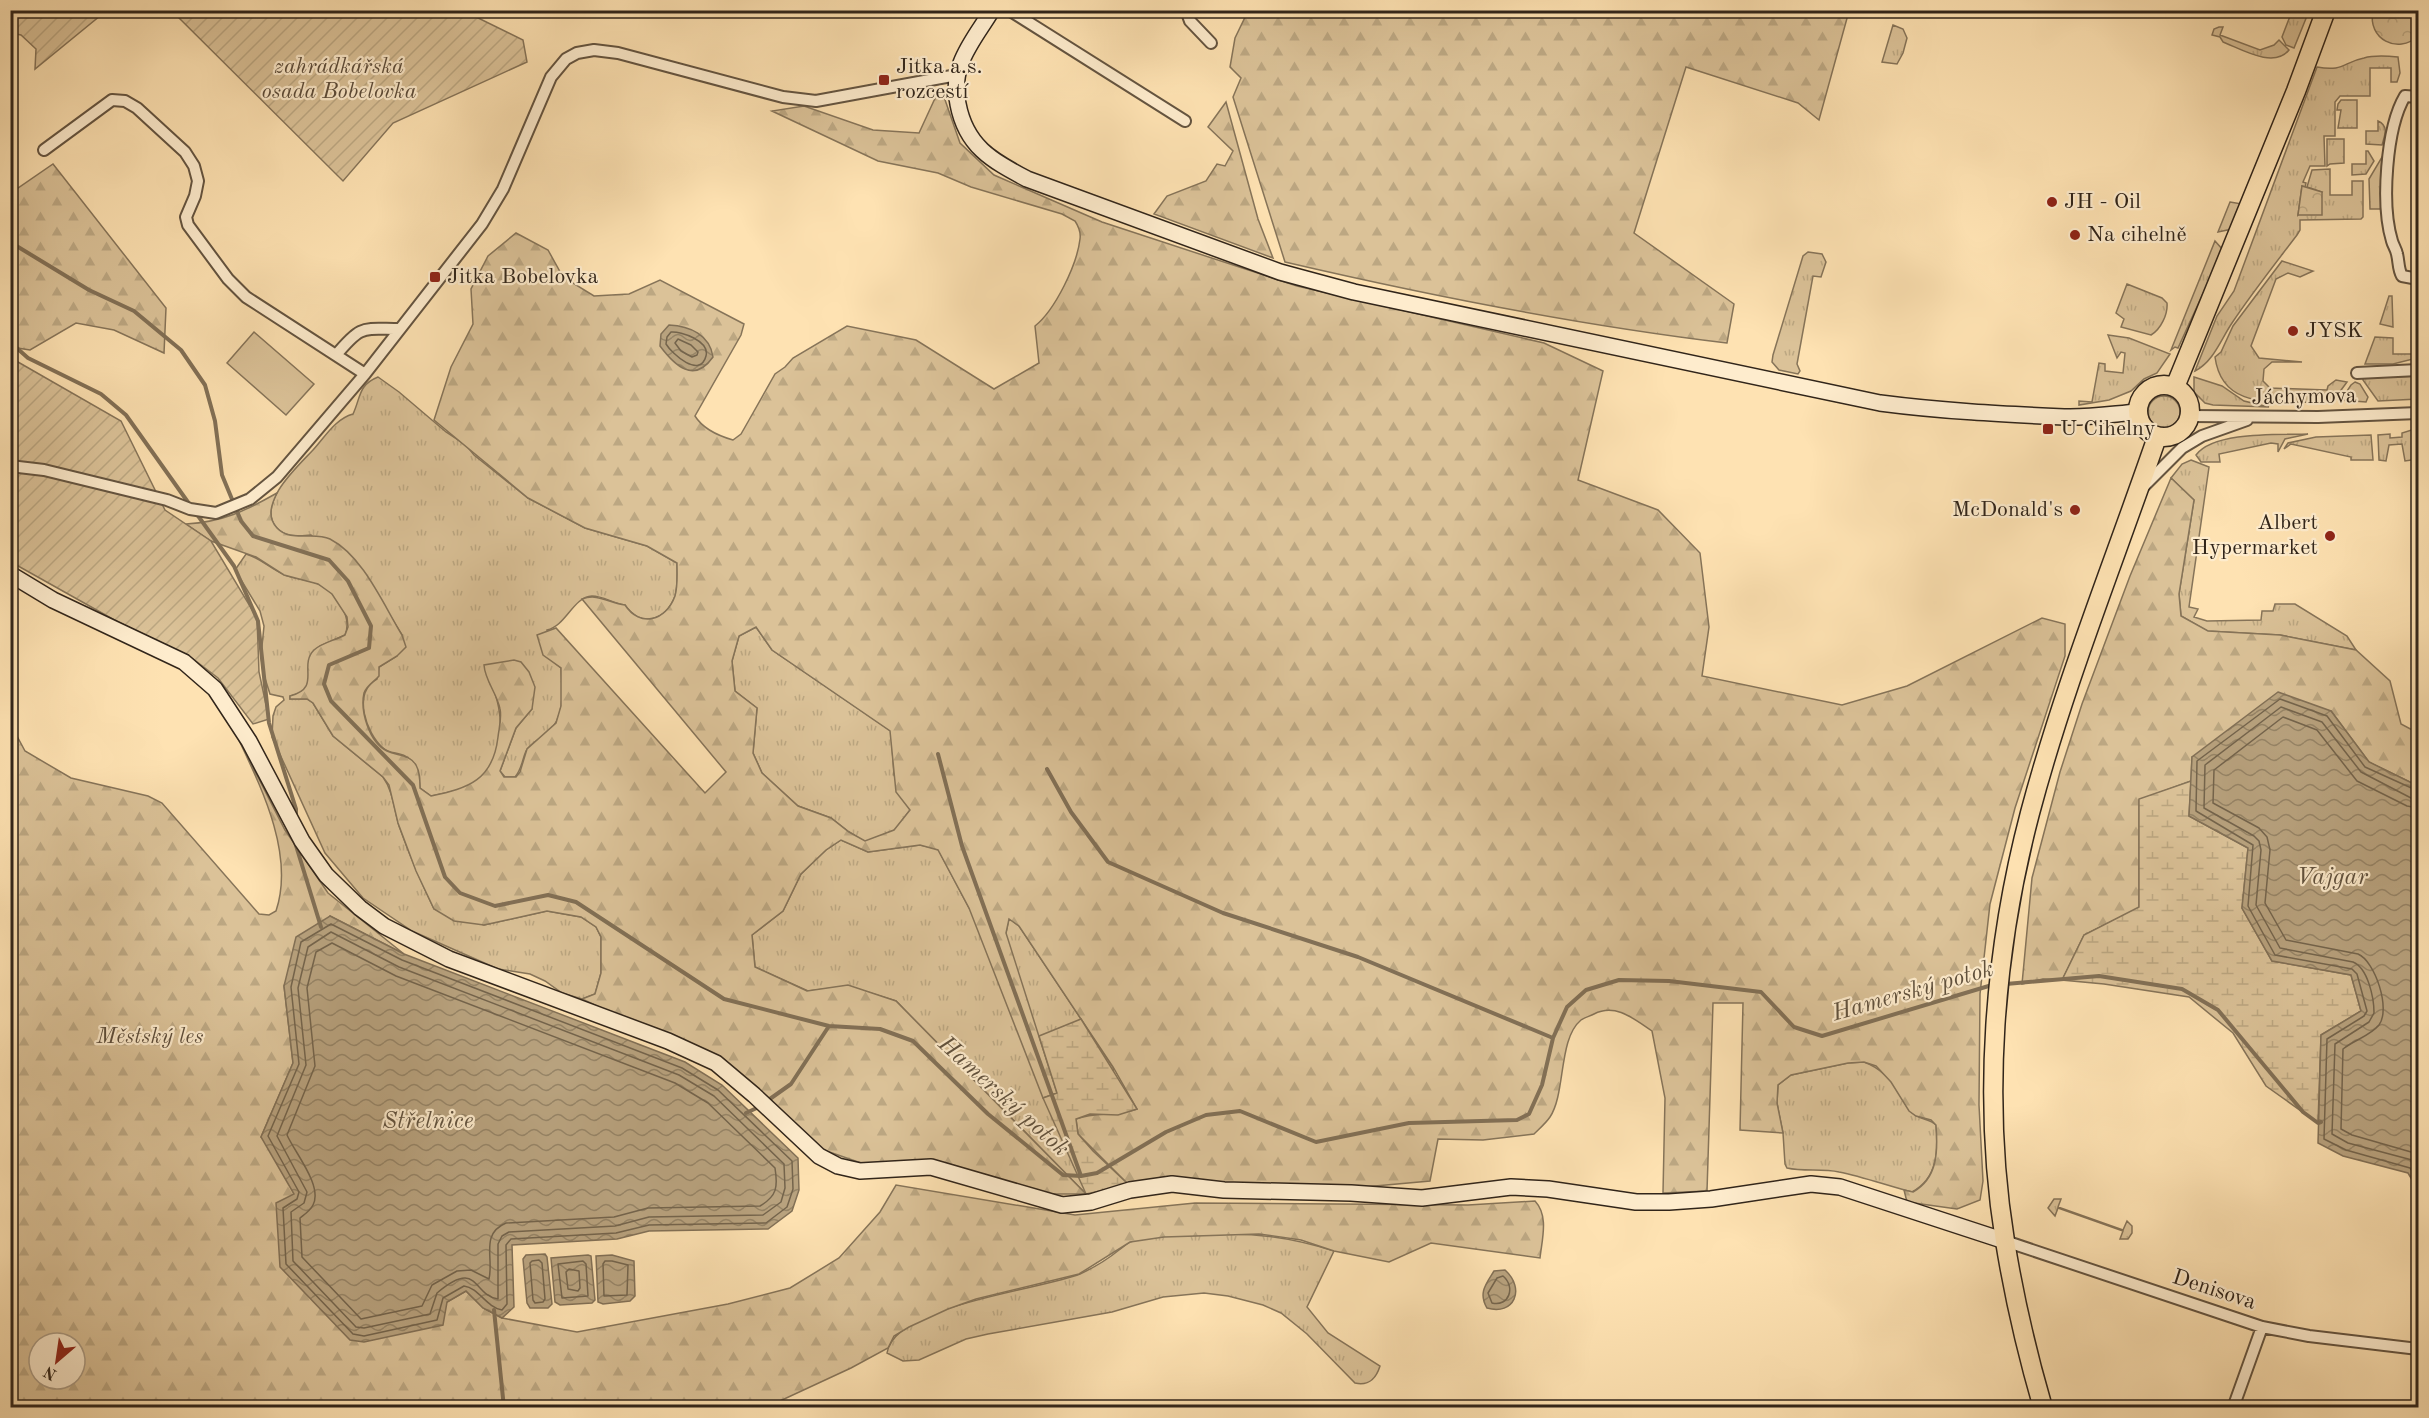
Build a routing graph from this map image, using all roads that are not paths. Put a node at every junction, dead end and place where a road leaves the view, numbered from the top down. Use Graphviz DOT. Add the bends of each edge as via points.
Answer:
graph roads {
  1 [pos="992,10"];
  2 [pos="1009,10"];
  3 [pos="1186,10"];
  4 [pos="2326,10"];
  5 [pos="1211,43"];
  6 [pos="957,75"];
  7 [pos="2418,97"];
  8 [pos="1185,121"];
  9 [pos="44,150"];
  10 [pos="2418,279"];
  11 [pos="400,329"];
  12 [pos="336,355"];
  13 [pos="2418,370"];
  14 [pos="2357,373"];
  15 [pos="365,374"];
  16 [pos="2175,387"];
  17 [pos="2138,412"];
  18 [pos="2418,413"];
  19 [pos="2190,416"];
  20 [pos="2253,418"];
  21 [pos="2157,437"];
  22 [pos="10,466"];
  23 [pos="2137,494"];
  24 [pos="10,574"];
  25 [pos="2005,1241"];
  26 [pos="2262,1327"];
  27 [pos="2418,1349"];
  28 [pos="2043,1407"];
  29 [pos="2233,1407"];
  1 -- 6 [label="street"];
  2 -- 8 [label="street"];
  3 -- 5 [label="street" via="1190,21"];
  4 -- 16 [label="main road"];
  6 -- 11 [label="street" via="816,100 748,89 618,53 578,52 560,64 551,77 494,206"];
  6 -- 17 [label="street" via="960,118 973,141 995,162 1027,179 1280,272 1354,292 1880,403 2064,417"];
  7 -- 10 [label="street" via="2405,96 2400,104 2388,157 2387,203 2399,271 2402,276"];
  9 -- 12 [label="street" via="112,100 125,101 137,108 185,152 194,166 198,181 186,217 188,225 228,279 246,297"];
  11 -- 12 [label="street" via="364,328 353,334"];
  11 -- 15 [label="street"];
  12 -- 15 [label="street"];
  13 -- 14 [label="street"];
  15 -- 22 [label="street" via="277,477 250,499 216,513 44,470"];
  16 -- 17 [label="main road" via="2152,388 2141,398"];
  16 -- 19 [label="main road" via="2187,399"];
  17 -- 21 [label="main road" via="2141,425"];
  18 -- 20 [label="street, Jáchymova"];
  19 -- 20 [label="street, Jáchymova"];
  19 -- 21 [label="main road" via="2178,434"];
  20 -- 23 [label="street" via="2181,448"];
  21 -- 23 [label="main road"];
  23 -- 25 [label="main road" via="2046,756 2021,854 1997,1015 1995,1114"];
  24 -- 25 [label="street" via="53,600 184,662 215,688 249,741 302,841 326,875 384,926 449,959 669,1041 716,1063 819,1156 838,1166 860,1171 931,1167 1062,1205 1172,1184 1224,1190 1422,1198 1511,1187 1636,1202 1669,1202 1811,1184 1840,1187"];
  25 -- 26 [label="street, Denisova"];
  25 -- 28 [label="main road"];
  26 -- 27 [label="street, Denisova"];
  26 -- 29 [label="street"];
}
